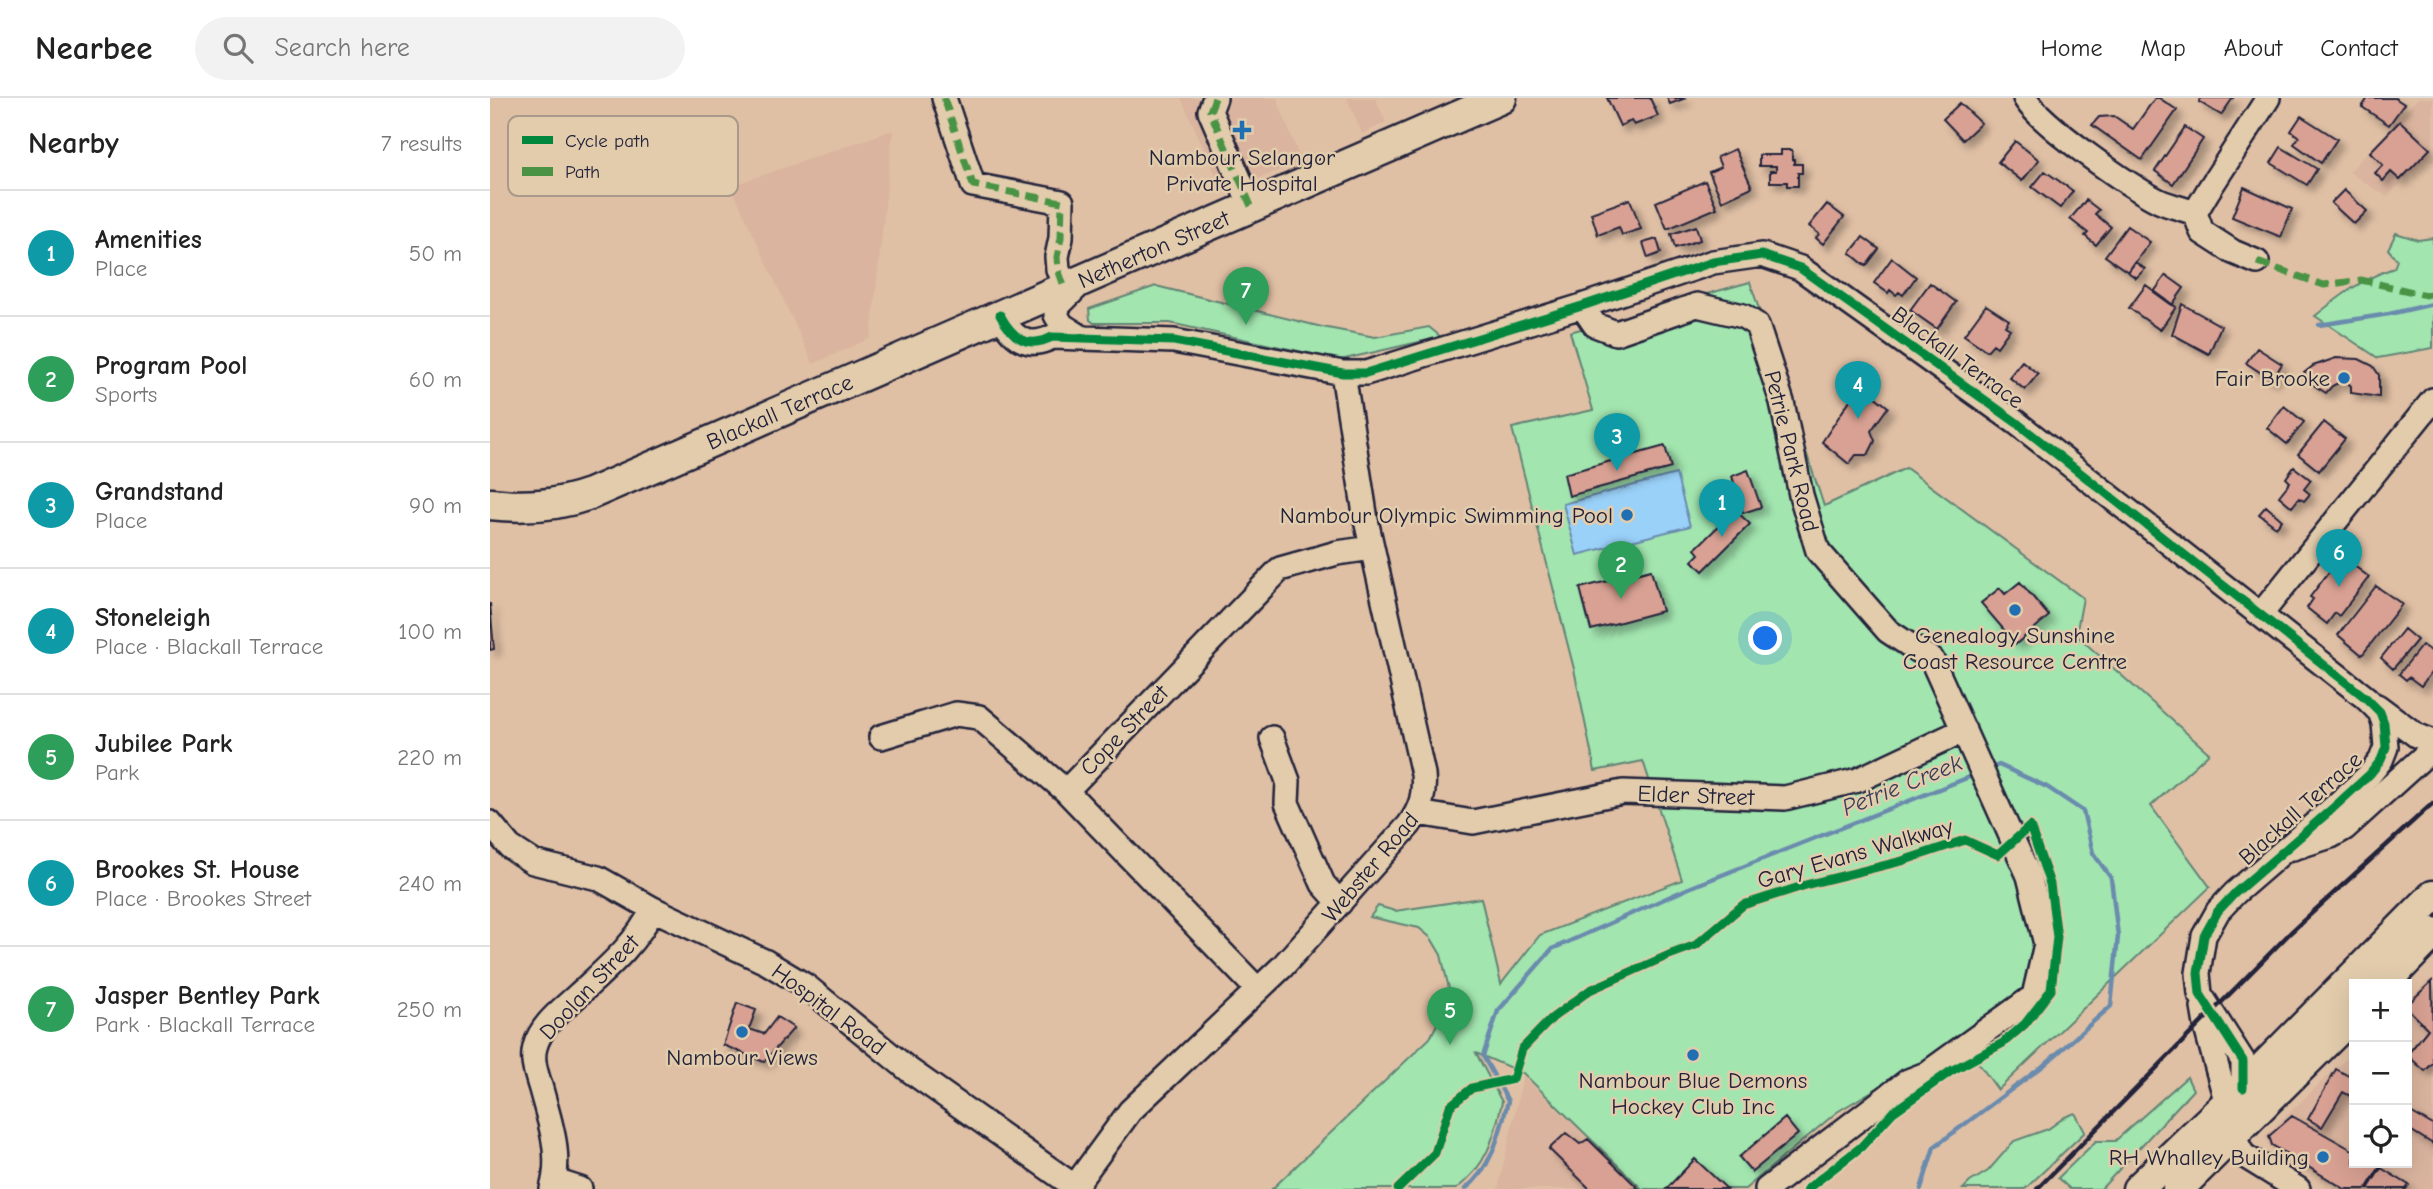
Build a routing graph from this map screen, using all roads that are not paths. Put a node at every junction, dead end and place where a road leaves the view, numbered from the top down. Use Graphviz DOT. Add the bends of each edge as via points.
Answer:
graph roads {
  1 [pos="944,98"];
  2 [pos="1215,98"];
  3 [pos="1501,98"];
  4 [pos="2025,98"];
  5 [pos="2268,98"];
  6 [pos="1251,206"];
  7 [pos="2195,214"];
  8 [pos="2257,262"];
  9 [pos="1076,281"];
  10 [pos="1582,306"];
  11 [pos="1008,312"];
  12 [pos="1081,337"];
  13 [pos="1343,373"];
  14 [pos="2433,400"];
  15 [pos="490,503"];
  16 [pos="1372,548"];
  17 [pos="2261,614"];
  18 [pos="2367,698"];
  19 [pos="881,737"];
  20 [pos="1967,737"];
  21 [pos="1272,738"];
  22 [pos="2433,742"];
  23 [pos="2433,748"];
  24 [pos="1066,791"];
  25 [pos="1418,813"];
  26 [pos="490,823"];
  27 [pos="2283,851"];
  28 [pos="2433,896"];
  29 [pos="1340,903"];
  30 [pos="653,909"];
  31 [pos="2423,939"];
  32 [pos="2388,979"];
  33 [pos="1258,990"];
  34 [pos="2349,1019"];
  35 [pos="2235,1096"];
  36 [pos="2233,1136"];
  37 [pos="1798,1166"];
  38 [pos="554,1185"];
  39 [pos="1077,1188"];
  40 [pos="580,1189"];
  41 [pos="1767,1189"];
  42 [pos="1789,1189"];
  43 [pos="2138,1189"];
  44 [pos="2178,1189"];
  45 [pos="2298,1189"];
  1 -- 9 [label="street" via="973,185 1062,202 1057,265"];
  2 -- 6 [label="street" via="1210,111"];
  3 -- 6 [label="main road, Netherton Street"];
  4 -- 7 [label="street" via="2045,122 2134,187"];
  5 -- 7 [label="street"];
  6 -- 9 [label="main road, Netherton Street"];
  7 -- 8 [label="street" via="2202,232"];
  9 -- 11 [label="main road, Netherton Street"];
  9 -- 12 [label="street" via="1056,311 1062,326"];
  10 -- 13 [label="street, Blackall Terrace" via="1366,373"];
  10 -- 17 [label="street, Blackall Terrace" via="1713,262 1762,255 1800,268 2017,423"];
  10 -- 20 [label="street, Petrie Park Road" via="1595,326 1616,333 1697,305 1743,316 1757,325 1782,402 1818,551 1888,631 1932,660"];
  11 -- 12 [label="street, Blackall Terrace" via="1052,337"];
  11 -- 15 [label="main road, Blackall Terrace" via="572,500 530,506"];
  12 -- 13 [label="street, Blackall Terrace" via="1188,342"];
  13 -- 16 [label="street, Webster Road"];
  14 -- 17 [label="street"];
  16 -- 24 [label="street, Cope Street" via="1280,569"];
  16 -- 25 [label="street, Webster Road" via="1423,774"];
  17 -- 18 [label="street, Blackall Terrace"];
  18 -- 22 [label="street" via="2410,731"];
  18 -- 27 [label="street, Blackall Terrace" via="2384,723 2386,742 2381,760"];
  19 -- 24 [label="street" via="956,714 979,717"];
  20 -- 25 [label="street, Elder Street" via="1858,780 1785,798 1623,792 1474,822"];
  20 -- 37 [label="street, Petrie Park Road" via="2029,876 2046,944 2034,996 1926,1074 1908,1081"];
  21 -- 29 [label="street" via="1288,781 1287,803 1323,884"];
  23 -- 27 [label="street" via="2345,828"];
  24 -- 33 [label="street, Cope Street"];
  25 -- 29 [label="street, Webster Road"];
  26 -- 30 [label="street, Hospital Road" via="510,847 533,862 598,878"];
  27 -- 35 [label="street, Blackall Terrace" via="2235,893 2210,923 2200,953 2198,973 2207,1031"];
  28 -- 31 [label="main road"];
  29 -- 33 [label="street, Webster Road"];
  30 -- 38 [label="street, Doolan Street" via="621,954 545,1027 535,1045 535,1068 556,1142"];
  30 -- 39 [label="street, Hospital Road" via="806,986 909,1070"];
  31 -- 32 [label="main road"];
  31 -- 35 [label="main road"];
  33 -- 39 [label="street, Webster Road" via="1130,1111"];
  34 -- 36 [label="main road"];
  35 -- 36 [label="main road"];
  35 -- 43 [label="main road"];
  36 -- 44 [label="main road"];
  36 -- 45 [label="street" via="2243,1155"];
  37 -- 41 [label="street, Petrie Park Road"];
  37 -- 42 [label="street"];
  38 -- 40 [label="street"];
}
